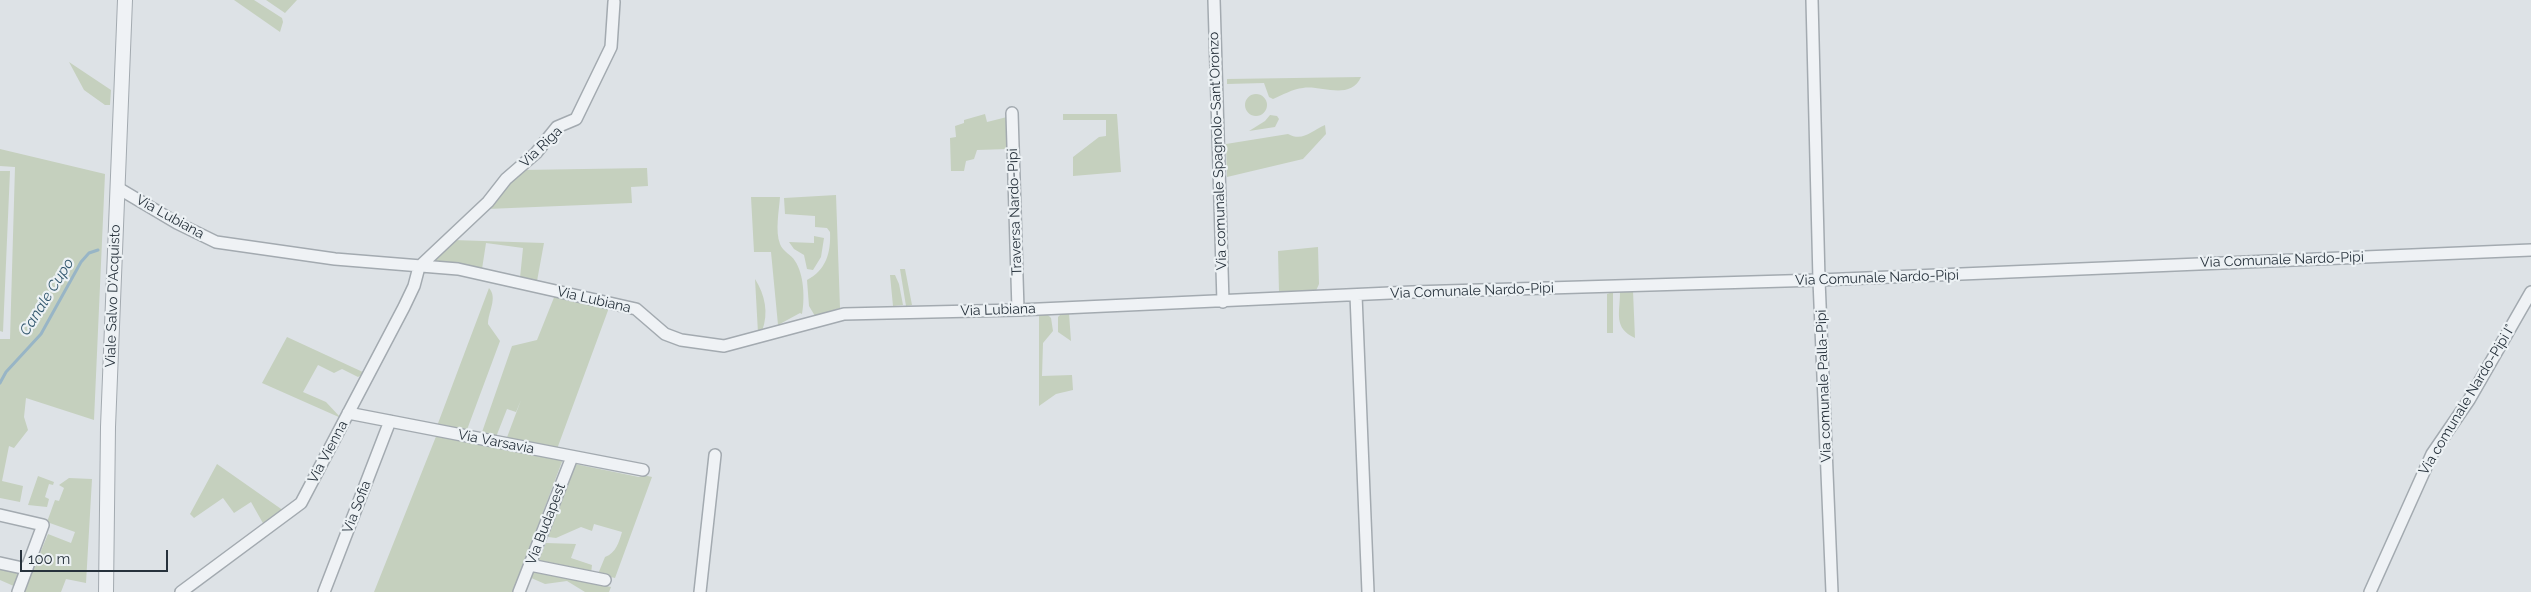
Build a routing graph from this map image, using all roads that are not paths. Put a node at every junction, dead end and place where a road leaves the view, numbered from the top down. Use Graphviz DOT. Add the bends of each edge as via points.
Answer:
graph roads {
  1 [pos="125,0"];
  2 [pos="1214,0"];
  3 [pos="1812,0"];
  4 [pos="614,2"];
  5 [pos="1012,113"];
  6 [pos="118,188"];
  7 [pos="2531,250"];
  8 [pos="418,266"];
  9 [pos="1819,280"];
  10 [pos="2531,292"];
  11 [pos="1356,295"];
  12 [pos="1223,302"];
  13 [pos="1018,310"];
  14 [pos="348,413"];
  15 [pos="390,421"];
  16 [pos="715,455"];
  17 [pos="572,457"];
  18 [pos="643,470"];
  19 [pos="0,515"];
  20 [pos="0,563"];
  21 [pos="530,565"];
  22 [pos="27,569"];
  23 [pos="604,580"];
  24 [pos="18,592"];
  25 [pos="106,592"];
  26 [pos="181,592"];
  27 [pos="324,592"];
  28 [pos="519,592"];
  29 [pos="700,592"];
  30 [pos="1368,592"];
  31 [pos="1832,592"];
  32 [pos="2370,592"];
  1 -- 6 [label="street, Viale Salvo D'Acquisto"];
  2 -- 12 [label="street, Via comunale Spagnolo-Sant'Oronzo"];
  3 -- 9 [label="street, Via comunale Palla-Pipi"];
  4 -- 8 [label="street, Via Riga" via="611,46 576,119 557,127 488,202"];
  5 -- 13 [label="street, Traversa Nardo-Pipi"];
  6 -- 8 [label="street, Via Lubiana" via="176,223 216,242 279,253"];
  6 -- 25 [label="street, Viale Salvo D'Acquisto" via="108,428"];
  7 -- 9 [label="street, Via Comunale Nardo-Pipi"];
  8 -- 13 [label="street, Via Lubiana" via="458,269 636,309 665,334 681,340 724,346 844,314"];
  8 -- 14 [label="street, Via Vienna" via="414,286 404,307"];
  9 -- 11 [label="street, Via Comunale Nardo-Pipi"];
  9 -- 31 [label="street, Via comunale Palla-Pipi"];
  10 -- 32 [label="street, Via comunale Nardo-Pipi I°" via="2469,400 2432,454"];
  11 -- 12 [label="street, Via Comunale Nardo-Pipi"];
  11 -- 30 [label="street"];
  12 -- 13 [label="street, Via Lubiana"];
  14 -- 15 [label="street, Via Varsavia"];
  14 -- 26 [label="street, Via Vienna" via="301,503"];
  15 -- 17 [label="street, Via Varsavia"];
  15 -- 27 [label="street, Via Sofia"];
  16 -- 29 [label="street"];
  17 -- 18 [label="street, Via Varsavia"];
  17 -- 21 [label="street, Via Budapest"];
  19 -- 22 [label="street" via="44,525"];
  20 -- 22 [label="street"];
  21 -- 23 [label="street"];
  21 -- 28 [label="street, Via Budapest"];
  22 -- 24 [label="street"];
}
